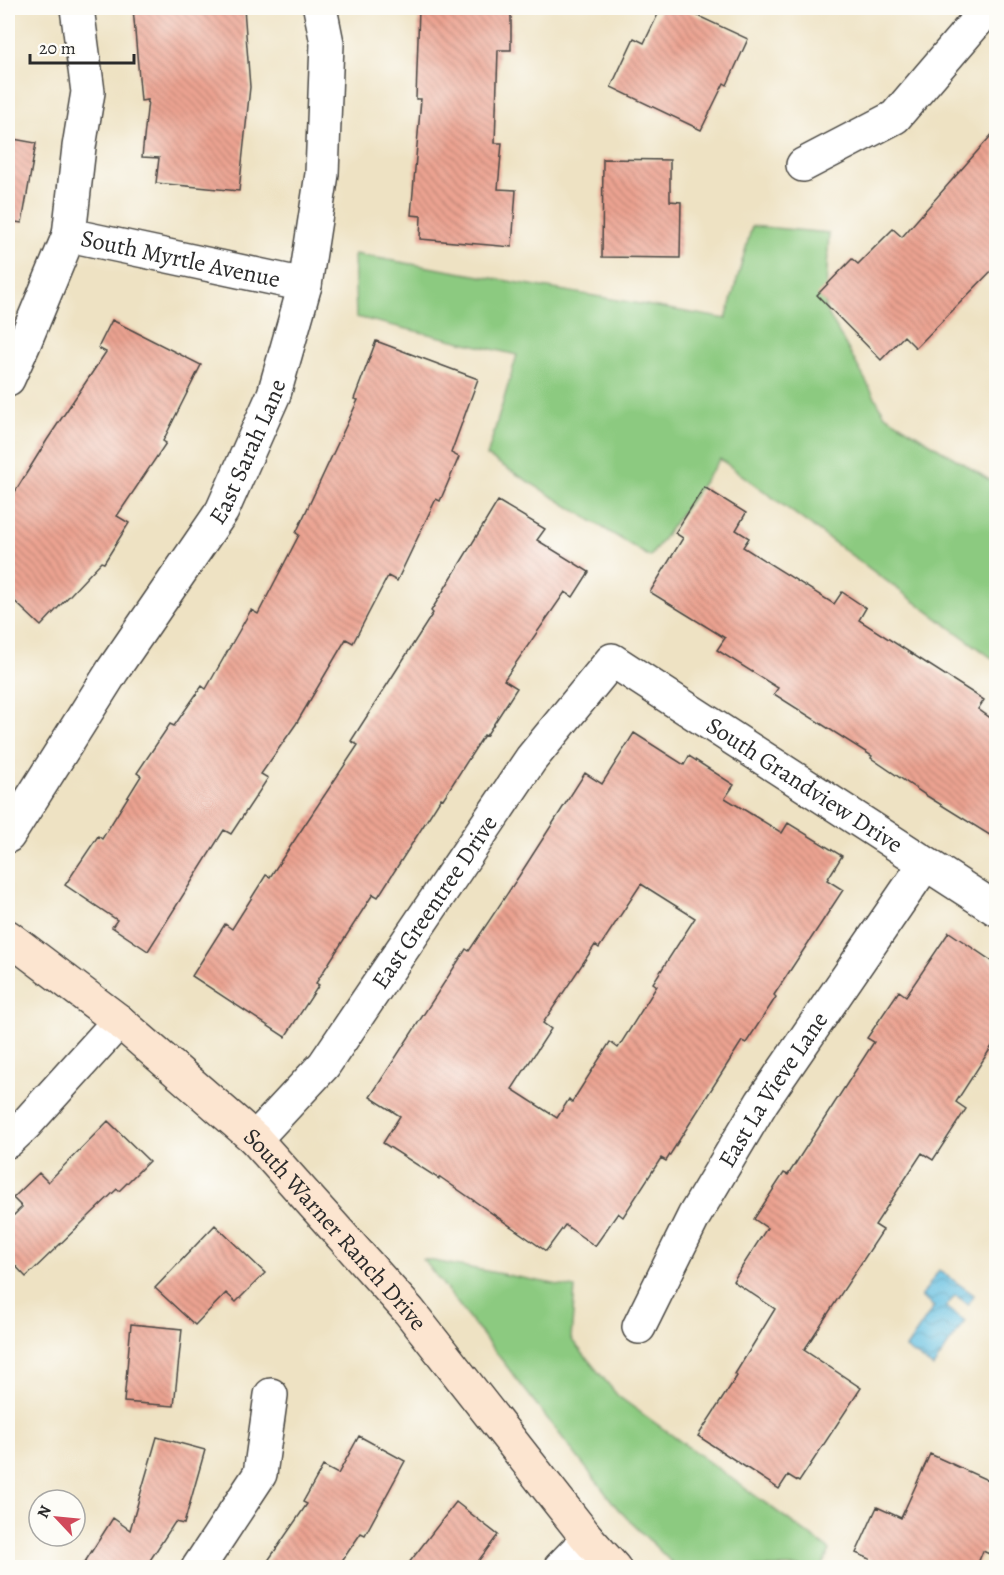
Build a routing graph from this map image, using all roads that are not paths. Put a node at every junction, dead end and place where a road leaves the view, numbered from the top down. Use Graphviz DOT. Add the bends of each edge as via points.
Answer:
graph roads {
  1 [pos="77,8"];
  2 [pos="320,8"];
  3 [pos="988,8"];
  4 [pos="803,165"];
  5 [pos="69,234"];
  6 [pos="305,285"];
  7 [pos="8,379"];
  8 [pos="612,660"];
  9 [pos="8,836"];
  10 [pos="925,864"];
  11 [pos="996,909"];
  12 [pos="8,937"];
  13 [pos="118,1021"];
  14 [pos="255,1139"];
  15 [pos="8,1141"];
  16 [pos="639,1327"];
  17 [pos="271,1395"];
  18 [pos="588,1539"];
  19 [pos="198,1568"];
  20 [pos="560,1568"];
  21 [pos="614,1568"];
  1 -- 5 [label="street, South Myrtle Avenue" via="88,92"];
  2 -- 6 [label="street, East Sarah Lane" via="327,43 322,174"];
  3 -- 4 [label="street" via="895,117"];
  5 -- 6 [label="street, South Myrtle Avenue"];
  5 -- 7 [label="street"];
  6 -- 9 [label="street, East Sarah Lane" via="274,394 222,511 113,670"];
  8 -- 10 [label="street, South Grandview Drive"];
  8 -- 14 [label="street, East Greentree Drive" via="531,759 324,1065"];
  10 -- 11 [label="street, South Grandview Drive"];
  10 -- 16 [label="street, East La Vieve Lane" via="762,1102 694,1215"];
  12 -- 13 [label="street, South Warner Ranch Drive"];
  13 -- 14 [label="street, South Warner Ranch Drive"];
  13 -- 15 [label="street"];
  14 -- 18 [label="street, South Warner Ranch Drive" via="409,1311"];
  17 -- 19 [label="street" via="260,1473"];
  18 -- 20 [label="street"];
  18 -- 21 [label="street, South Warner Ranch Drive"];
}
